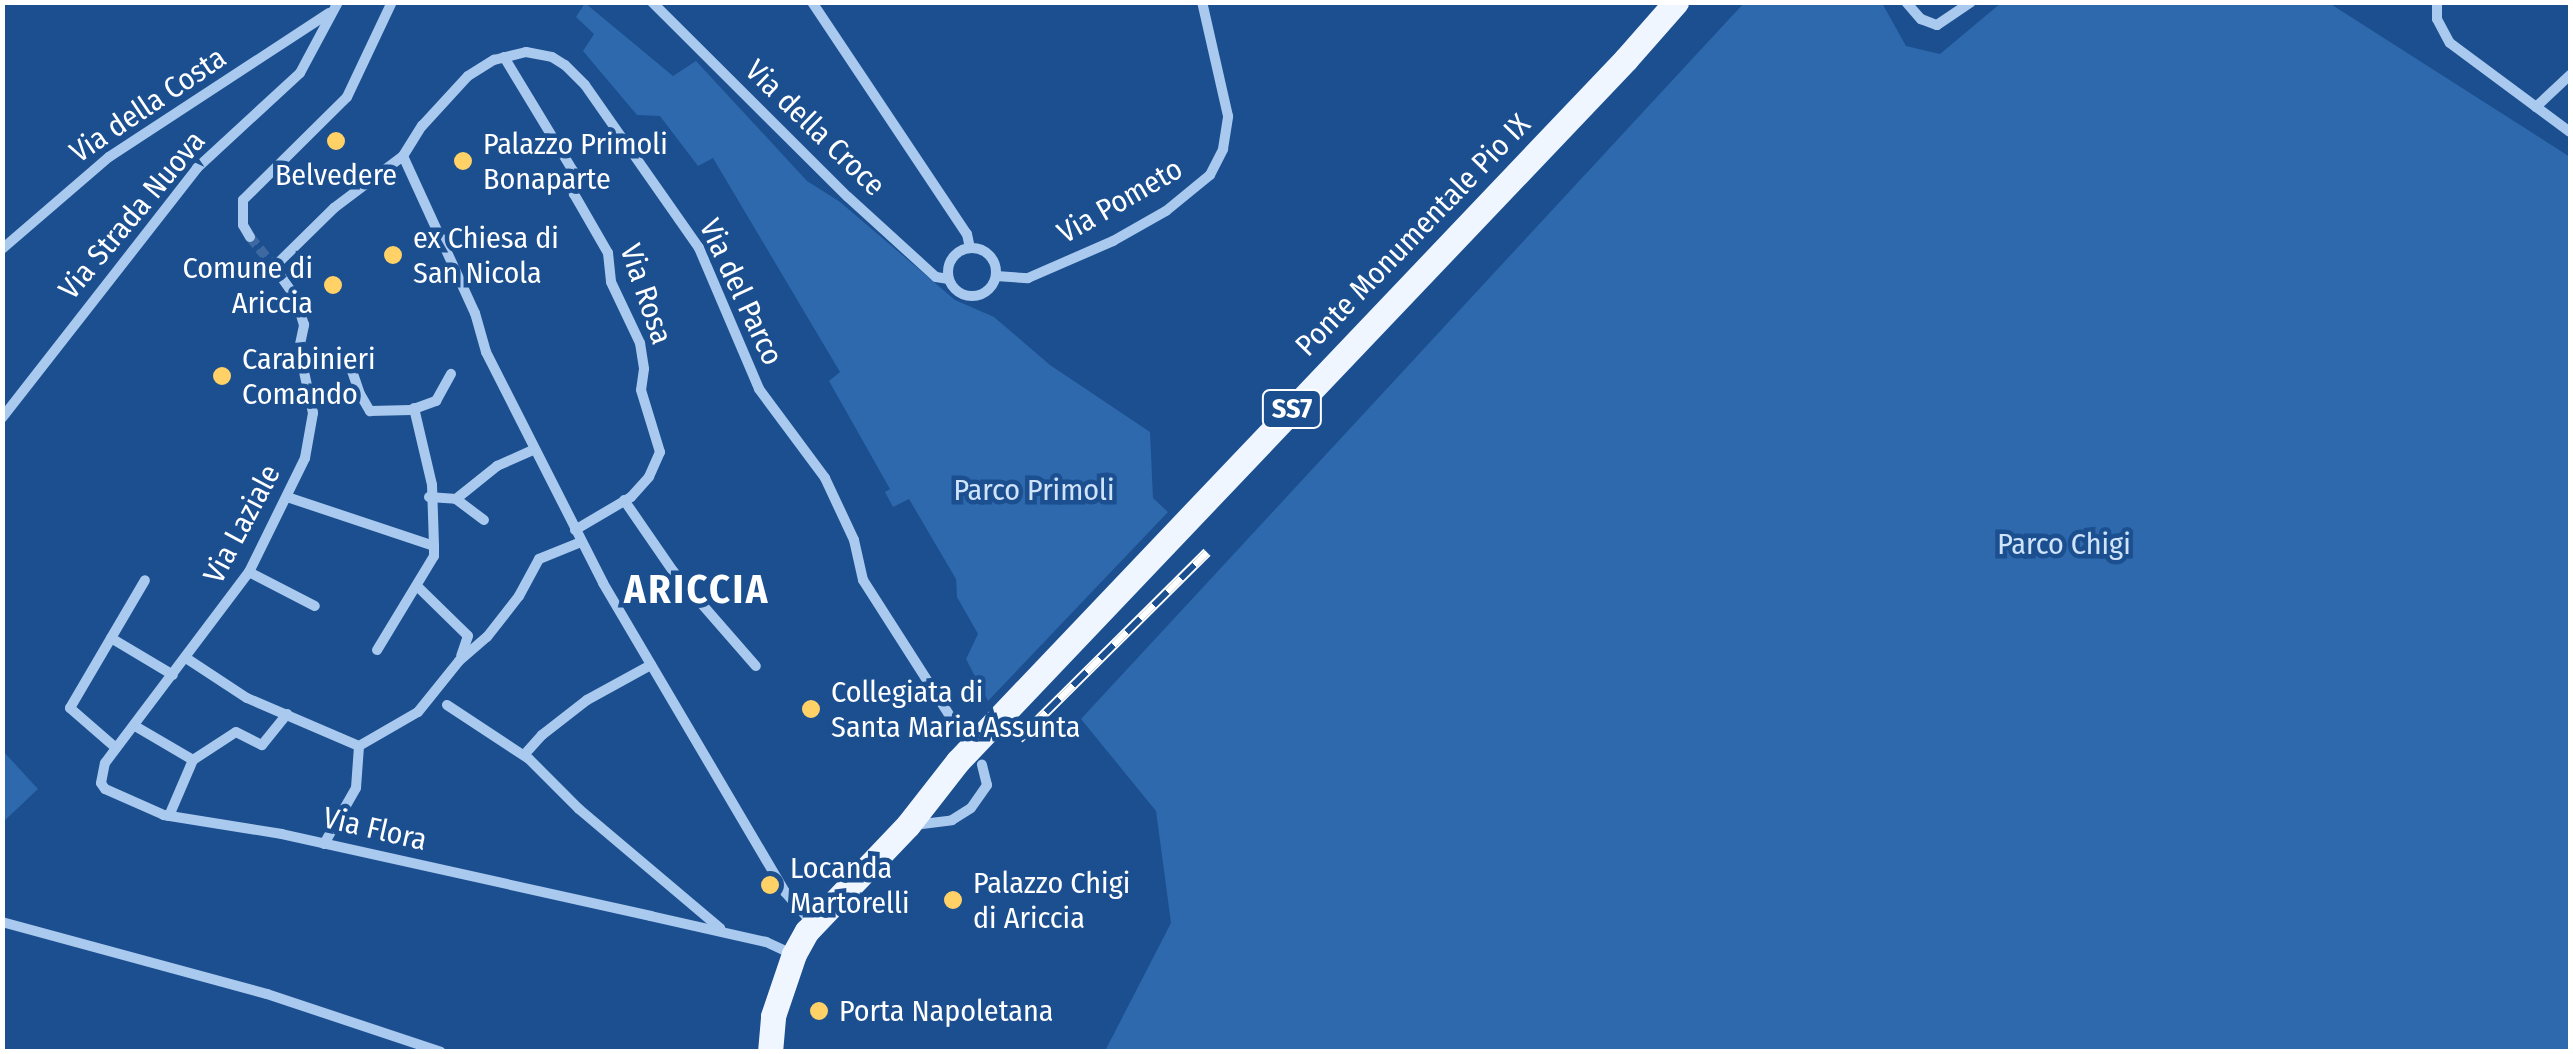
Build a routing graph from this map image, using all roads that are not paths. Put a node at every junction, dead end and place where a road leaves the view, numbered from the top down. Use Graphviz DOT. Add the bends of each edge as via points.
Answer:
graph roads {
  1 [pos="392,2"];
  2 [pos="652,2"];
  3 [pos="812,2"];
  4 [pos="1202,2"];
  5 [pos="1676,2"];
  6 [pos="1906,2"];
  7 [pos="1971,2"];
  8 [pos="2437,2"];
  9 [pos="334,8"];
  10 [pos="504,57"];
  11 [pos="2570,75"];
  12 [pos="2536,107"];
  13 [pos="2570,132"];
  14 [pos="403,156"];
  15 [pos="250,237"];
  16 [pos="970,248"];
  17 [pos="2,249"];
  18 [pos="996,276"];
  19 [pos="949,279"];
  20 [pos="350,366"];
  21 [pos="451,374"];
  22 [pos="360,394"];
  23 [pos="310,401"];
  24 [pos="414,408"];
  25 [pos="2,418"];
  26 [pos="533,450"];
  27 [pos="287,497"];
  28 [pos="429,497"];
  29 [pos="456,499"];
  30 [pos="624,500"];
  31 [pos="484,520"];
  32 [pos="575,530"];
  33 [pos="582,542"];
  34 [pos="434,546"];
  35 [pos="250,572"];
  36 [pos="145,580"];
  37 [pos="417,586"];
  38 [pos="314,606"];
  39 [pos="110,638"];
  40 [pos="377,650"];
  41 [pos="186,658"];
  42 [pos="459,661"];
  43 [pos="651,665"];
  44 [pos="756,666"];
  45 [pos="173,675"];
  46 [pos="447,705"];
  47 [pos="287,714"];
  48 [pos="134,726"];
  49 [pos="959,730"];
  50 [pos="359,746"];
  51 [pos="116,748"];
  52 [pos="524,755"];
  53 [pos="193,760"];
  54 [pos="970,763"];
  55 [pos="101,775"];
  56 [pos="169,816"];
  57 [pos="908,825"];
  58 [pos="324,844"];
  59 [pos="2,922"];
  60 [pos="813,924"];
  61 [pos="726,933"];
  62 [pos="794,954"];
  63 [pos="440,1052"];
  64 [pos="770,1052"];
  1 -- 15 [label="street" via="347,97 243,200"];
  2 -- 19 [label="street, Via della Croce" via="848,197 936,277"];
  3 -- 16 [label="street, Via della Croce" via="967,234"];
  4 -- 18 [label="street, Via Pometo" via="1228,116 1210,176 1112,241 1028,278"];
  5 -- 54 [label="main road, Ponte Monumentale Pio IX / SS7, bridge"];
  6 -- 7 [label="street" via="1937,25"];
  8 -- 12 [label="street" via="2437,19 2450,43"];
  9 -- 17 [label="street, Via della Costa" via="109,157"];
  9 -- 25 [label="street, Via Strada Nuova" via="300,73 197,168"];
  10 -- 14 [label="street" via="454,88"];
  10 -- 30 [label="street, Via Rosa" via="573,171 574,194 608,253 612,282 640,343 641,390 660,457"];
  10 -- 49 [label="street, Via del Parco" via="540,53 565,65 665,195 699,248 759,389 825,478 854,540 863,580"];
  11 -- 12 [label="street"];
  12 -- 13 [label="street"];
  14 -- 23 [label="street, Via Laziale" via="334,208 274,267 302,312 300,349"];
  14 -- 26 [label="street"];
  16 -- 18 [label="street" via="990,256"];
  16 -- 19 [label="street" via="952,258"];
  18 -- 19 [label="street" via="989,290 975,296 958,292"];
  20 -- 22 [label="street"];
  21 -- 24 [label="street" via="436,401"];
  22 -- 23 [label="street"];
  22 -- 24 [label="street" via="370,411"];
  23 -- 27 [label="street, Via Laziale" via="309,443"];
  24 -- 28 [label="street" via="432,484"];
  26 -- 29 [label="street" via="496,466"];
  26 -- 32 [label="street"];
  27 -- 34 [label="street"];
  27 -- 35 [label="street, Via Laziale"];
  28 -- 29 [label="street"];
  28 -- 34 [label="street"];
  29 -- 31 [label="street"];
  30 -- 32 [label="street, Via Rosa"];
  30 -- 44 [label="street" via="673,571"];
  32 -- 33 [label="street"];
  33 -- 42 [label="street" via="539,559 488,637"];
  33 -- 43 [label="street"];
  34 -- 37 [label="street"];
  35 -- 38 [label="street"];
  35 -- 41 [label="street, Via Laziale"];
  36 -- 39 [label="street"];
  37 -- 40 [label="street"];
  37 -- 42 [label="street" via="468,636"];
  39 -- 45 [label="street"];
  39 -- 51 [label="street" via="70,708"];
  41 -- 45 [label="street, Via Laziale"];
  41 -- 47 [label="street" via="247,698"];
  42 -- 50 [label="street" via="418,712"];
  43 -- 52 [label="street" via="587,700"];
  43 -- 60 [label="street" via="785,892"];
  45 -- 48 [label="street, Via Laziale"];
  46 -- 52 [label="street"];
  47 -- 50 [label="street"];
  47 -- 53 [label="street" via="262,745 236,732"];
  48 -- 51 [label="street, Via Laziale"];
  48 -- 53 [label="street"];
  50 -- 58 [label="street" via="356,788"];
  51 -- 55 [label="street, Via Laziale"];
  52 -- 61 [label="street"];
  53 -- 56 [label="street"];
  54 -- 57 [label="main road, SS7"];
  54 -- 57 [label="street" via="987,785 971,808 952,820"];
  55 -- 56 [label="street, Via Flora" via="105,789"];
  56 -- 58 [label="street, Via Flora"];
  57 -- 60 [label="main road, SS7"];
  58 -- 61 [label="street, Via Flora"];
  59 -- 63 [label="street" via="268,994"];
  60 -- 62 [label="main road, SS7"];
  61 -- 62 [label="street, Via Flora"];
  62 -- 64 [label="main road, SS7" via="773,1016"];
}
